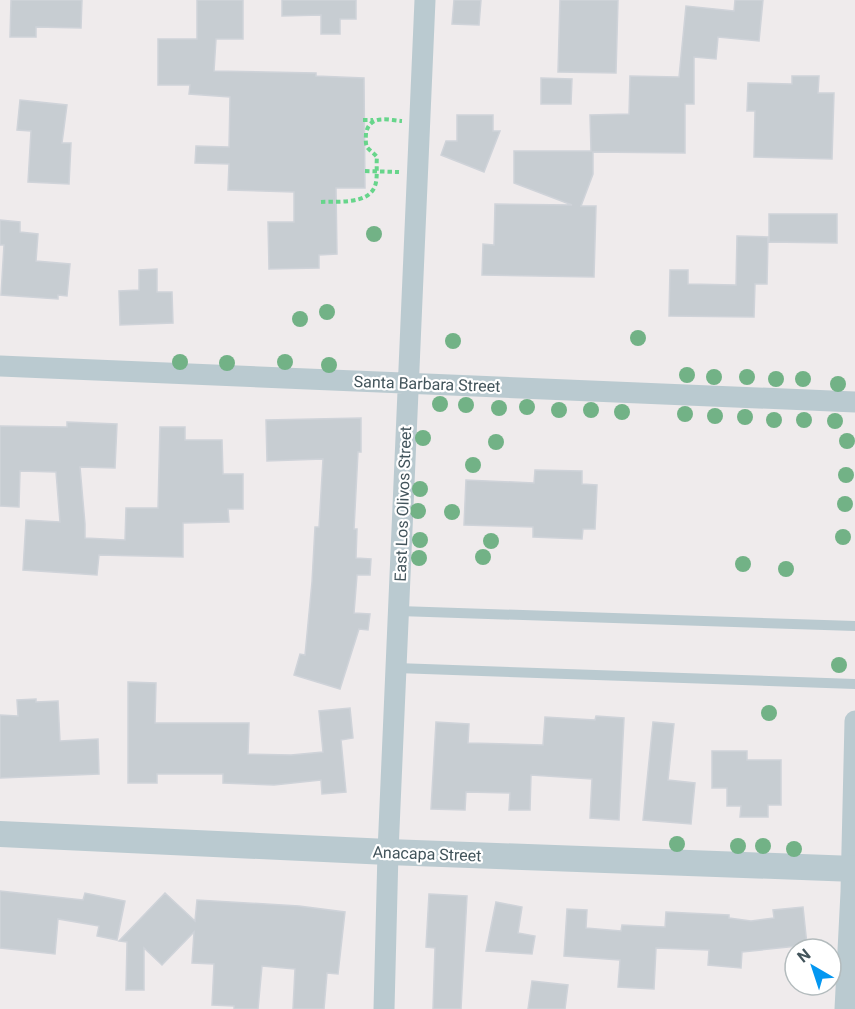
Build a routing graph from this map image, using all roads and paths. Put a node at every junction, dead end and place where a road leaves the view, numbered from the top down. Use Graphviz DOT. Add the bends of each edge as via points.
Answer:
graph roads {
  1 [pos="425,0"];
  2 [pos="363,120"];
  3 [pos="374,120"];
  4 [pos="420,122"];
  5 [pos="365,171"];
  6 [pos="376,171"];
  7 [pos="418,173"];
  8 [pos="321,202"];
  9 [pos="0,366"];
  10 [pos="408,384"];
  11 [pos="855,402"];
  12 [pos="399,611"];
  13 [pos="855,626"];
  14 [pos="396,668"];
  15 [pos="855,684"];
  16 [pos="855,721"];
  17 [pos="0,834"];
  18 [pos="388,852"];
  19 [pos="853,869"];
  20 [pos="384,1009"];
  21 [pos="845,1009"];
  1 -- 4 [label="street, East Los Olivos Street"];
  2 -- 3 [label="path"];
  3 -- 4 [label="path"];
  3 -- 6 [label="path" via="365,138 367,147 377,157"];
  4 -- 7 [label="street, East Los Olivos Street"];
  5 -- 6 [label="path"];
  6 -- 7 [label="path"];
  6 -- 8 [label="path" via="375,186 364,198"];
  7 -- 10 [label="street, East Los Olivos Street"];
  9 -- 10 [label="street, Santa Barbara Street"];
  10 -- 11 [label="street, Santa Barbara Street"];
  10 -- 12 [label="street, East Los Olivos Street"];
  12 -- 13 [label="lane"];
  12 -- 14 [label="street, East Los Olivos Street"];
  14 -- 15 [label="lane"];
  14 -- 18 [label="street, East Los Olivos Street"];
  16 -- 19 [label="street"];
  17 -- 18 [label="street, Anacapa Street"];
  18 -- 19 [label="street, Anacapa Street"];
  18 -- 20 [label="street, East Los Olivos Street"];
  19 -- 21 [label="street"];
}
